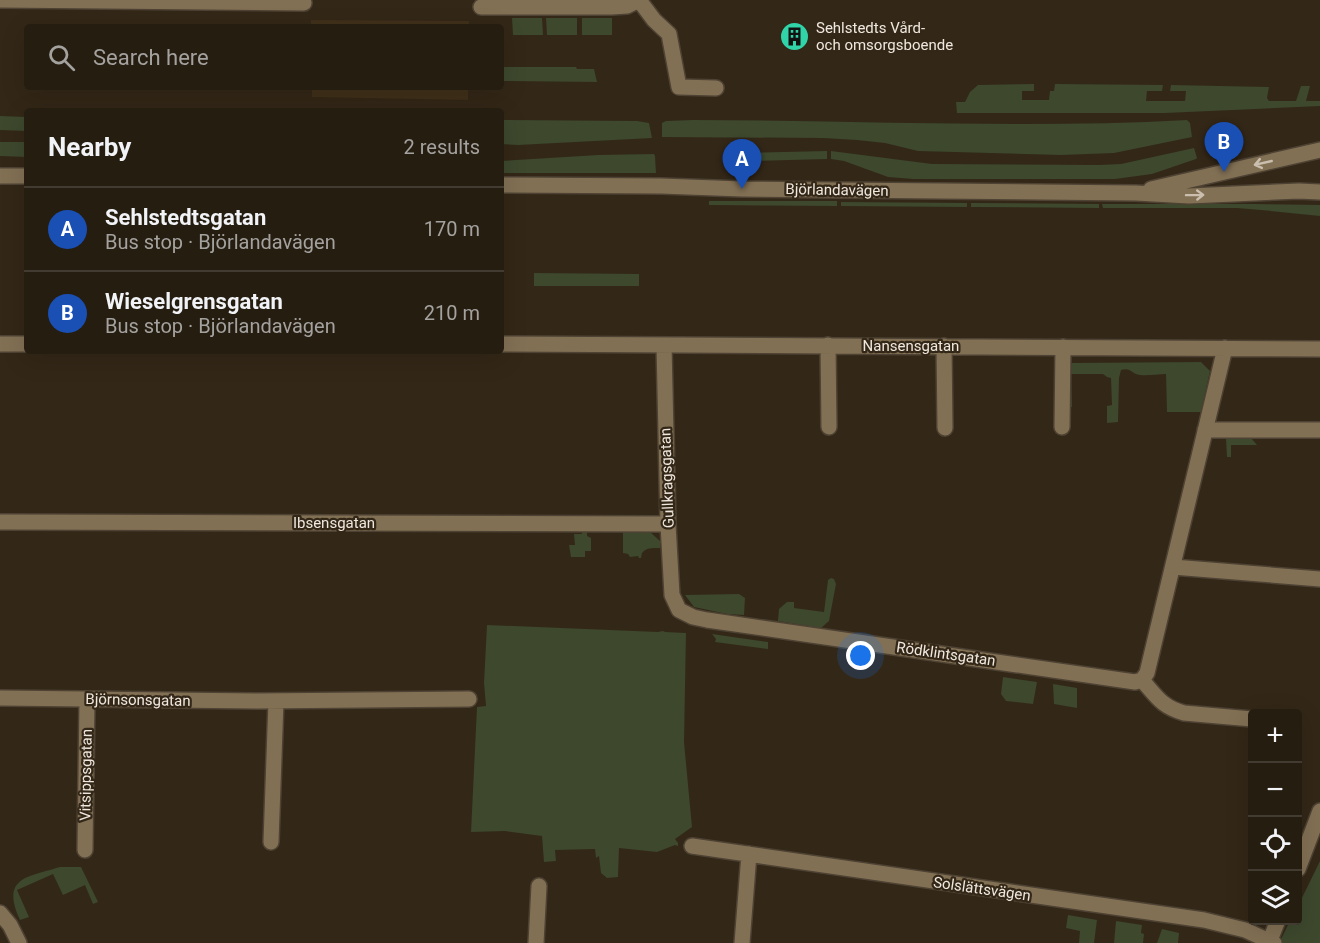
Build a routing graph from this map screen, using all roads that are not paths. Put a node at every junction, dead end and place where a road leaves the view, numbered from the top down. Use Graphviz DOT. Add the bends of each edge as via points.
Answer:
graph roads {
  1 [pos="0,0"];
  2 [pos="133,0"];
  3 [pos="639,0"];
  4 [pos="304,3"];
  5 [pos="481,7"];
  6 [pos="716,88"];
  7 [pos="1320,150"];
  8 [pos="0,176"];
  9 [pos="24,176"];
  10 [pos="504,185"];
  11 [pos="1320,192"];
  12 [pos="1136,193"];
  13 [pos="0,344"];
  14 [pos="24,344"];
  15 [pos="504,344"];
  16 [pos="664,345"];
  17 [pos="828,345"];
  18 [pos="944,346"];
  19 [pos="1063,347"];
  20 [pos="1225,348"];
  21 [pos="1320,349"];
  22 [pos="829,427"];
  23 [pos="1062,427"];
  24 [pos="945,428"];
  25 [pos="1205,430"];
  26 [pos="1320,430"];
  27 [pos="0,522"];
  28 [pos="668,524"];
  29 [pos="1173,567"];
  30 [pos="1320,579"];
  31 [pos="680,610"];
  32 [pos="1142,680"];
  33 [pos="0,698"];
  34 [pos="469,699"];
  35 [pos="87,700"];
  36 [pos="276,701"];
  37 [pos="1248,719"];
  38 [pos="1320,811"];
  39 [pos="271,842"];
  40 [pos="692,846"];
  41 [pos="85,849"];
  42 [pos="749,854"];
  43 [pos="1302,858"];
  44 [pos="539,886"];
  45 [pos="0,913"];
  46 [pos="1277,925"];
  47 [pos="1271,942"];
  48 [pos="18,943"];
  49 [pos="536,943"];
  50 [pos="742,943"];
  1 -- 2 [label="street"];
  2 -- 4 [label="street"];
  3 -- 5 [label="street" via="612,7"];
  3 -- 6 [label="street" via="669,34 679,87"];
  7 -- 12 [label="street, Björlandavägen, one-way"];
  8 -- 9 [label="street"];
  10 -- 12 [label="street, Björlandavägen"];
  12 -- 11 [label="street, Björlandavägen, one-way" via="1189,196"];
  13 -- 14 [label="street"];
  15 -- 16 [label="street, Nansensgatan"];
  16 -- 17 [label="street, Nansensgatan"];
  16 -- 28 [label="street, Gullkragsgatan"];
  17 -- 18 [label="street, Nansensgatan"];
  17 -- 22 [label="street"];
  18 -- 19 [label="street, Nansensgatan"];
  18 -- 24 [label="street"];
  19 -- 20 [label="street, Nansensgatan"];
  19 -- 23 [label="street"];
  20 -- 21 [label="street, Nansensgatan"];
  20 -- 25 [label="street"];
  25 -- 26 [label="street"];
  25 -- 29 [label="street"];
  27 -- 28 [label="street, Ibsensgatan"];
  28 -- 31 [label="street, Gullkragsgatan" via="672,596"];
  29 -- 30 [label="street"];
  29 -- 32 [label="street"];
  31 -- 32 [label="street, Rödklintsgatan" via="716,621 1133,682"];
  32 -- 37 [label="street" via="1165,706 1174,710"];
  33 -- 35 [label="street, Björnsonsgatan"];
  34 -- 36 [label="street, Björnsonsgatan"];
  35 -- 36 [label="street, Björnsonsgatan"];
  35 -- 41 [label="street, Vitsippsgatan"];
  36 -- 39 [label="street"];
  38 -- 43 [label="street"];
  40 -- 42 [label="street, Solslättsvägen"];
  42 -- 47 [label="street, Solslättsvägen" via="1204,920 1245,930"];
  42 -- 50 [label="street"];
  44 -- 49 [label="street"];
  45 -- 48 [label="street"];
  46 -- 47 [label="street"];
}
